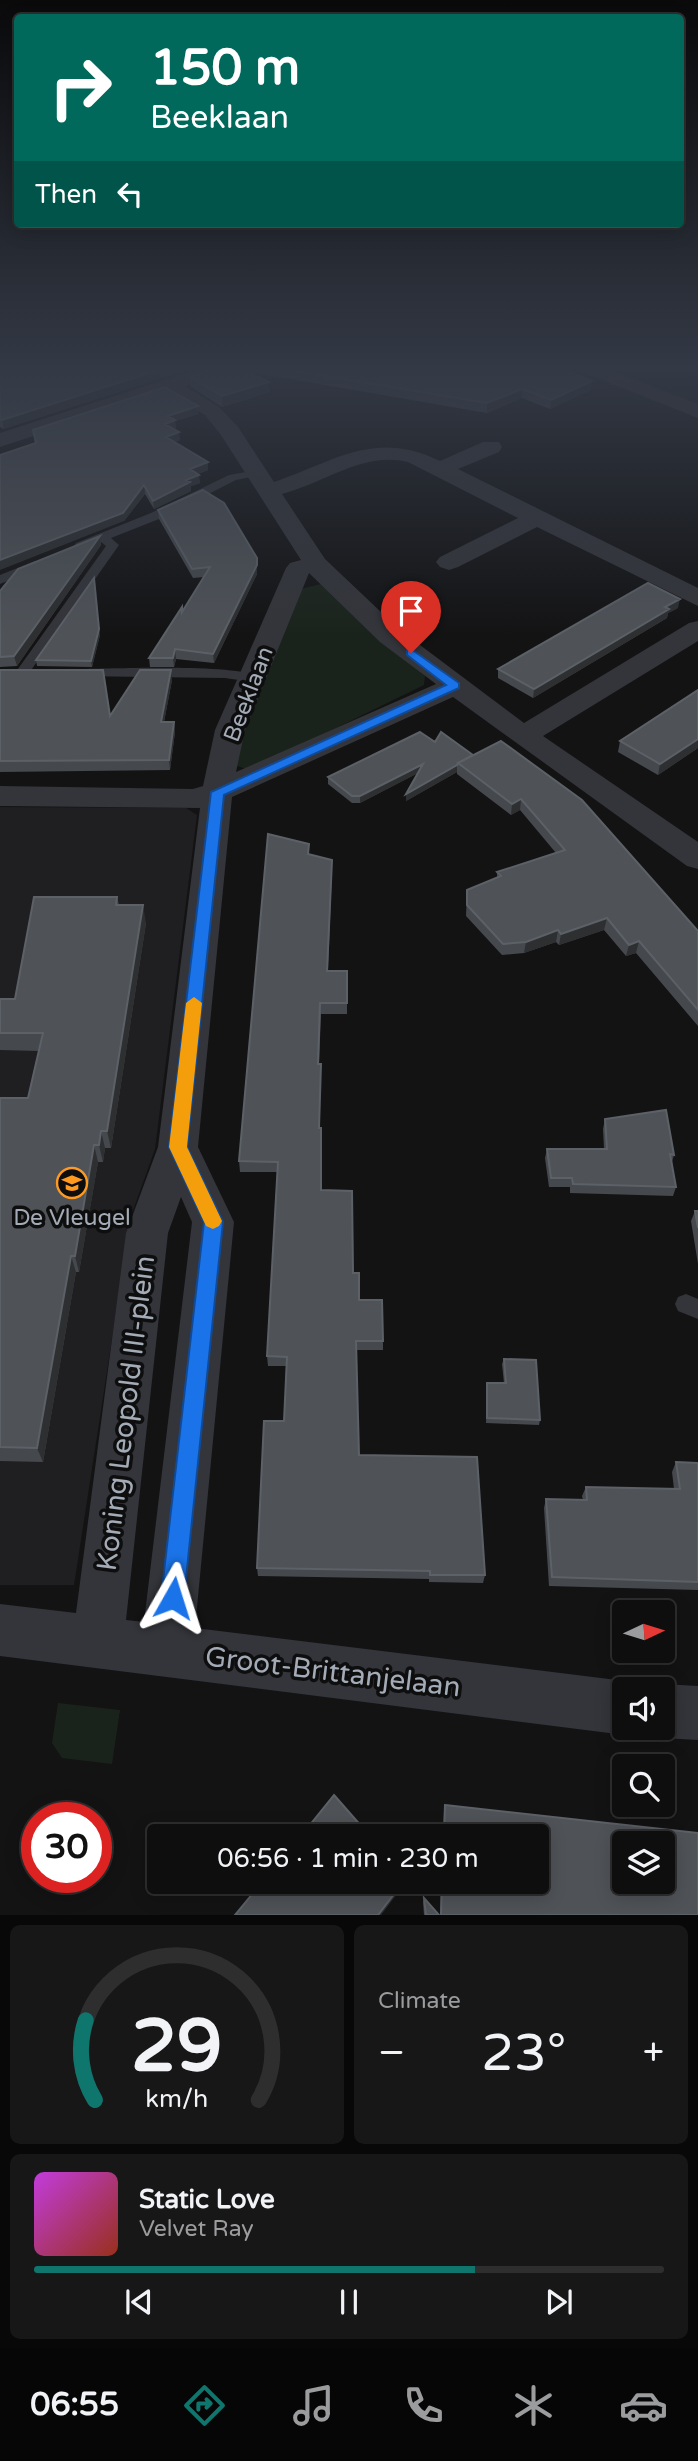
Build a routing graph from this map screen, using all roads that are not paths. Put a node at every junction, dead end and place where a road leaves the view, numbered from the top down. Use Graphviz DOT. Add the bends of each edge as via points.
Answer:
graph roads {
  1 [pos="246,457"];
  2 [pos="361,457"];
  3 [pos="416,457"];
  4 [pos="466,457"];
  5 [pos="439,469"];
  6 [pos="262,482"];
  7 [pos="536,518"];
  8 [pos="103,537"];
  9 [pos="64,553"];
  10 [pos="51,558"];
  11 [pos="449,562"];
  12 [pos="316,564"];
  13 [pos="0,580"];
  14 [pos="698,598"];
  15 [pos="698,629"];
  16 [pos="23,673"];
  17 [pos="62,673"];
  18 [pos="252,678"];
  19 [pos="455,686"];
  20 [pos="523,736"];
  21 [pos="218,792"];
  22 [pos="0,796"];
  23 [pos="698,858"];
  24 [pos="178,1147"];
  25 [pos="0,1630"];
  26 [pos="98,1641"];
  27 [pos="167,1650"];
  28 [pos="612,1706"];
  29 [pos="675,1712"];
  30 [pos="698,1713"];
  1 -- 6 [label="street"];
  2 -- 6 [label="street" via="291,486"];
  3 -- 5 [label="street"];
  4 -- 5 [label="street"];
  5 -- 7 [label="street"];
  6 -- 8 [label="lane" via="233,477"];
  6 -- 12 [label="street"];
  7 -- 11 [label="street"];
  7 -- 14 [label="street"];
  8 -- 9 [label="lane"];
  8 -- 16 [label="lane" via="113,545"];
  10 -- 13 [label="lane"];
  12 -- 18 [label="street, Beeklaan" via="299,568"];
  12 -- 19 [label="street" via="390,636"];
  15 -- 20 [label="street"];
  17 -- 18 [label="lane"];
  18 -- 21 [label="street, Beeklaan" via="230,730"];
  19 -- 20 [label="street"];
  19 -- 21 [label="street, Beeklaan"];
  20 -- 23 [label="street"];
  21 -- 22 [label="street" via="194,799"];
  21 -- 24 [label="street, Koning Leopold III-plein"];
  24 -- 26 [label="street, Koning Leopold III-plein" via="147,1233"];
  24 -- 27 [label="street" via="213,1222"];
  25 -- 26 [label="street, Groot-Brittanjelaan"];
  26 -- 27 [label="street, Groot-Brittanjelaan"];
  27 -- 28 [label="street, Groot-Brittanjelaan"];
  29 -- 30 [label="street"];
}
